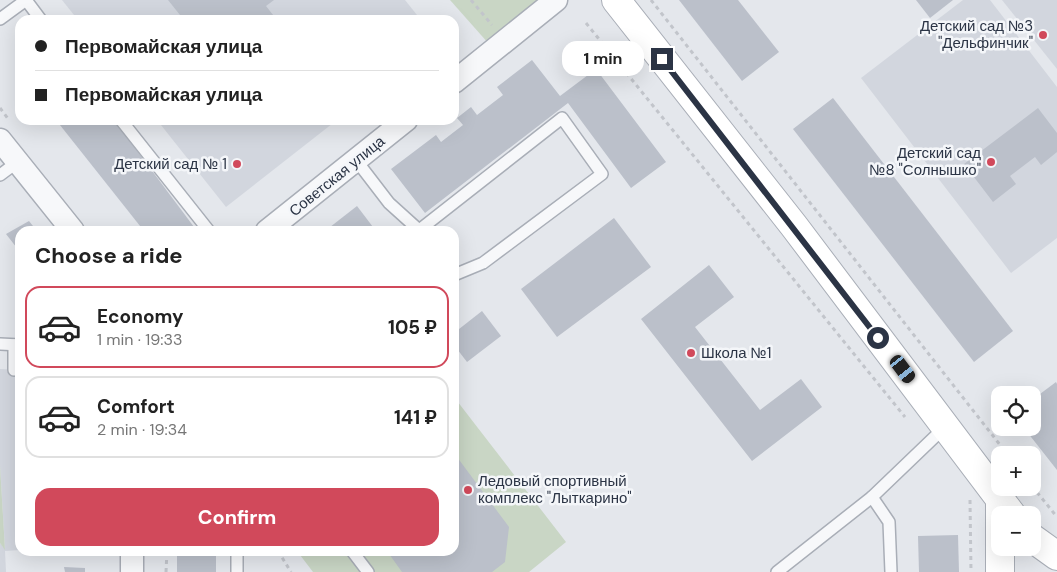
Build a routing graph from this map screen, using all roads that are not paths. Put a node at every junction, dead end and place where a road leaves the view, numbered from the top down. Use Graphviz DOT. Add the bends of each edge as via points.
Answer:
graph roads {
  1 [pos="556,0"];
  2 [pos="616,0"];
  3 [pos="37,15"];
  4 [pos="0,19"];
  5 [pos="459,78"];
  6 [pos="125,125"];
  7 [pos="400,125"];
  8 [pos="0,140"];
  9 [pos="356,160"];
  10 [pos="8,169"];
  11 [pos="68,226"];
  12 [pos="205,226"];
  13 [pos="273,226"];
  14 [pos="414,226"];
  15 [pos="425,226"];
  16 [pos="459,273"];
  17 [pos="0,344"];
  18 [pos="15,345"];
  19 [pos="15,362"];
  20 [pos="14,370"];
  21 [pos="936,435"];
  22 [pos="872,497"];
  23 [pos="1003,506"];
  24 [pos="1041,544"];
  25 [pos="132,556"];
  26 [pos="236,556"];
  27 [pos="356,556"];
  28 [pos="1002,556"];
  29 [pos="1057,556"];
  30 [pos="132,572"];
  31 [pos="237,572"];
  32 [pos="368,572"];
  33 [pos="777,572"];
  34 [pos="891,572"];
  35 [pos="1000,572"];
  1 -- 5 [label="street"];
  2 -- 21 [label="street" via="794,226"];
  3 -- 4 [label="lane" via="26,0"];
  6 -- 12 [label="lane"];
  7 -- 9 [label="street, Советская улица"];
  8 -- 10 [label="street"];
  9 -- 13 [label="street, Советская улица"];
  9 -- 14 [label="lane" via="389,203"];
  10 -- 11 [label="street"];
  15 -- 16 [label="lane" via="562,118 602,174 483,263"];
  17 -- 18 [label="lane"];
  19 -- 20 [label="lane"];
  21 -- 22 [label="lane"];
  21 -- 23 [label="street"];
  22 -- 33 [label="lane"];
  22 -- 34 [label="lane" via="890,522"];
  24 -- 29 [label="street"];
  25 -- 30 [label="street"];
  26 -- 31 [label="lane"];
  27 -- 32 [label="lane"];
  28 -- 35 [label="street"];
}
